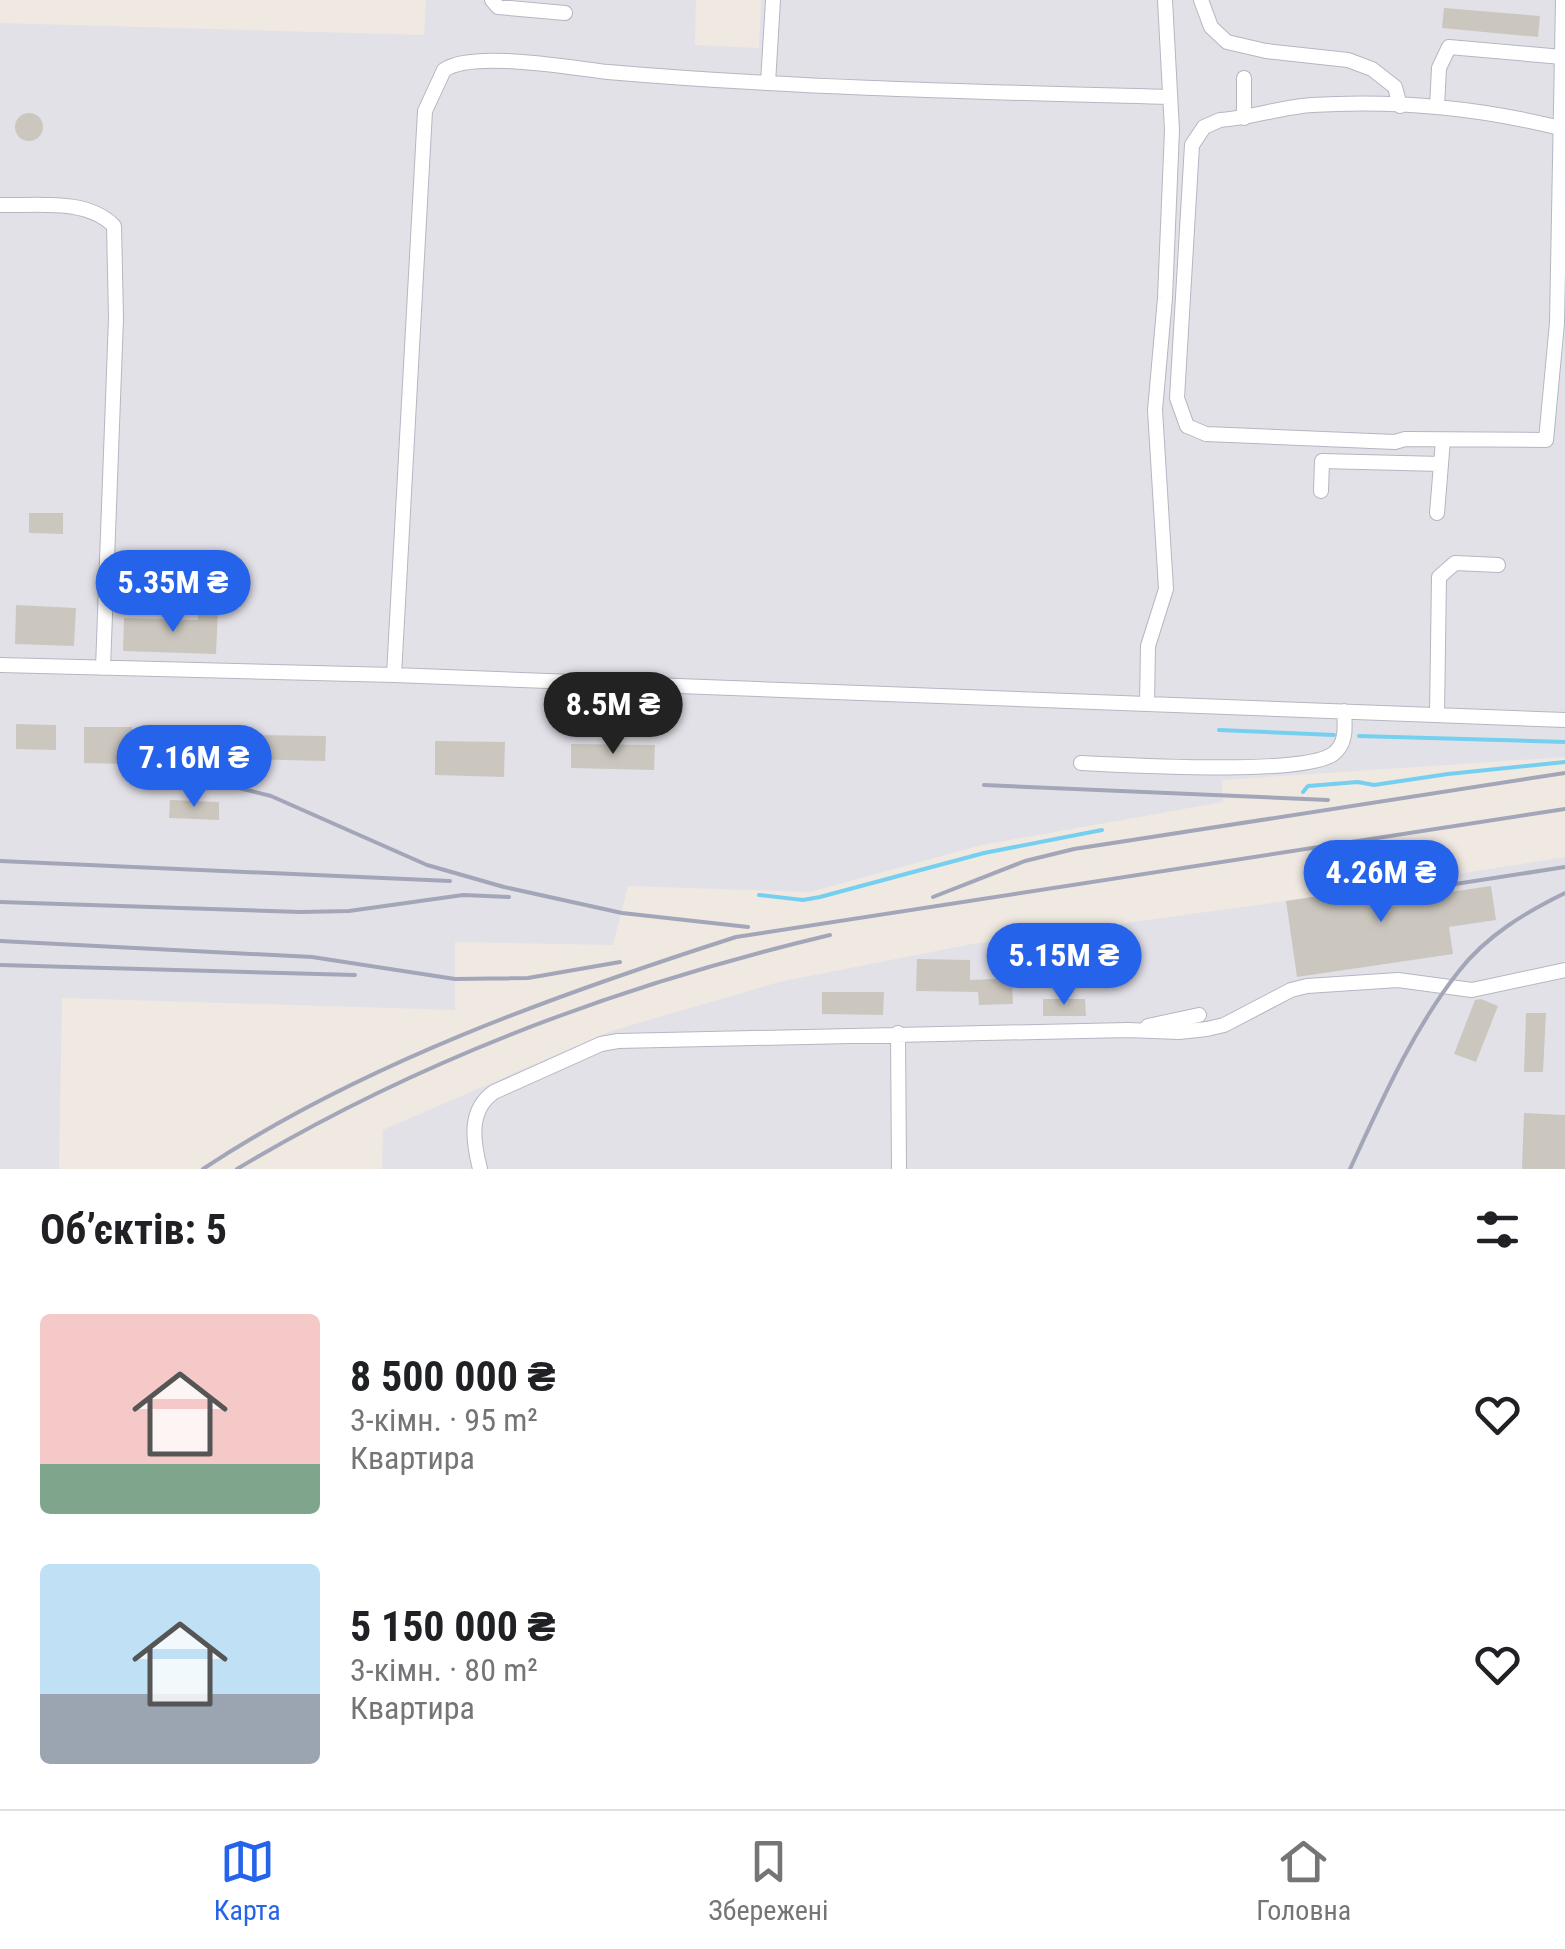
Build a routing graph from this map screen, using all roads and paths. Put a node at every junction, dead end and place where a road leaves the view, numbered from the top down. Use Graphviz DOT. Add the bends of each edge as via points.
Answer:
graph roads {
  1 [pos="492,0"];
  2 [pos="773,0"];
  3 [pos="1165,0"];
  4 [pos="1201,0"];
  5 [pos="1564,0"];
  6 [pos="565,13"];
  7 [pos="1562,57"];
  8 [pos="1244,78"];
  9 [pos="768,83"];
  10 [pos="1169,97"];
  11 [pos="1400,106"];
  12 [pos="1437,108"];
  13 [pos="1244,118"];
  14 [pos="1560,128"];
  15 [pos="0,204"];
  16 [pos="1443,440"];
  17 [pos="1441,464"];
  18 [pos="1321,492"];
  19 [pos="1437,512"];
  20 [pos="1498,565"];
  21 [pos="0,665"];
  22 [pos="104,668"];
  23 [pos="394,674"];
  24 [pos="1147,704"];
  25 [pos="1344,711"];
  26 [pos="1437,714"];
  27 [pos="1565,720"];
  28 [pos="1081,763"];
  29 [pos="1565,970"];
  30 [pos="1198,1015"];
  31 [pos="1128,1030"];
  32 [pos="898,1034"];
  33 [pos="480,1169"];
  34 [pos="899,1169"];
  1 -- 6 [label="lane" via="498,7"];
  2 -- 9 [label="lane"];
  3 -- 10 [label="lane"];
  4 -- 11 [label="lane" via="1211,27 1227,42 1359,63 1396,87"];
  5 -- 7 [label="lane"];
  7 -- 12 [label="lane" via="1448,46 1438,68"];
  7 -- 14 [label="lane"];
  8 -- 13 [label="lane"];
  9 -- 10 [label="lane"];
  9 -- 23 [label="lane" via="502,62 464,61 444,70 424,112"];
  10 -- 24 [label="lane" via="1168,233 1155,410 1166,588 1148,646"];
  11 -- 12 [label="lane"];
  11 -- 13 [label="lane" via="1310,105"];
  12 -- 14 [label="lane"];
  13 -- 16 [label="lane" via="1210,123 1192,144 1177,398 1182,420 1206,434"];
  14 -- 16 [label="lane" via="1557,324 1546,440"];
  15 -- 22 [label="lane" via="86,208 114,226"];
  16 -- 17 [label="lane"];
  17 -- 18 [label="lane" via="1322,461"];
  17 -- 19 [label="lane"];
  20 -- 26 [label="lane" via="1455,563 1438,577"];
  21 -- 22 [label="lane"];
  22 -- 23 [label="lane"];
  23 -- 24 [label="lane"];
  24 -- 25 [label="lane"];
  25 -- 26 [label="lane"];
  25 -- 28 [label="lane" via="1339,749 1314,762 1216,768"];
  26 -- 27 [label="lane"];
  29 -- 31 [label="lane" via="1472,990 1398,980 1307,986 1207,1030"];
  30 -- 31 [label="lane"];
  31 -- 32 [label="lane"];
  32 -- 33 [label="lane" via="601,1044 481,1100 474,1124"];
  32 -- 34 [label="lane"];
}
